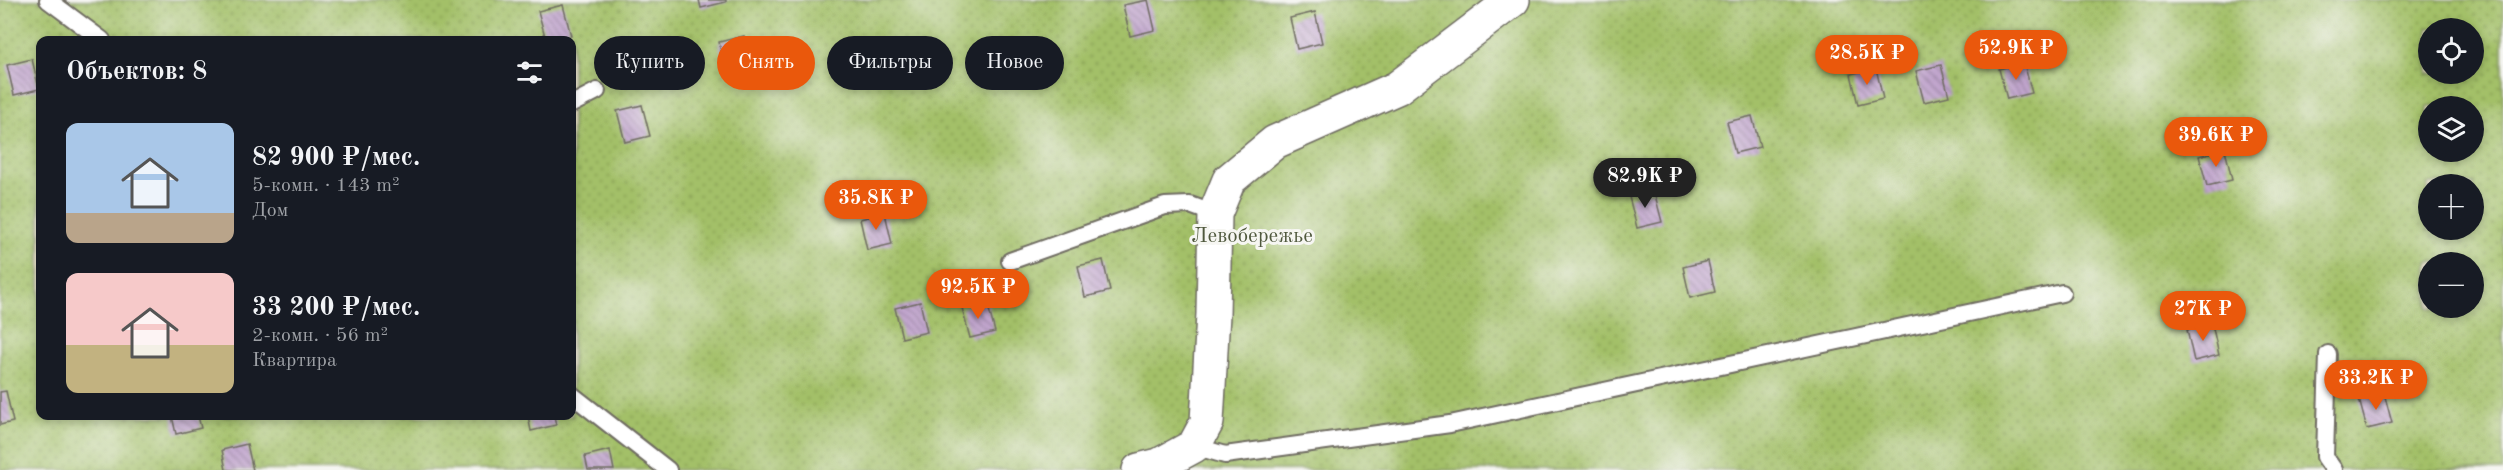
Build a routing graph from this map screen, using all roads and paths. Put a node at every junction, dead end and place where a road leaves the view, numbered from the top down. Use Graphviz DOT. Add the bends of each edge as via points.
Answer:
graph roads {
  1 [pos="48,0"];
  2 [pos="1513,0"];
  3 [pos="97,36"];
  4 [pos="597,91"];
  5 [pos="576,102"];
  6 [pos="1215,214"];
  7 [pos="1010,261"];
  8 [pos="2062,293"];
  9 [pos="2328,354"];
  10 [pos="576,399"];
  11 [pos="1194,446"];
  12 [pos="668,470"];
  13 [pos="1139,470"];
  14 [pos="2334,470"];
  1 -- 3 [label="lane"];
  2 -- 6 [label="street" via="1397,88 1275,142 1229,180"];
  4 -- 5 [label="lane"];
  6 -- 7 [label="lane" via="1190,205 1165,206"];
  6 -- 11 [label="street" via="1211,393 1207,422"];
  8 -- 11 [label="lane" via="1449,424 1225,455"];
  9 -- 14 [label="lane" via="2325,457"];
  10 -- 12 [label="lane"];
  11 -- 13 [label="street" via="1159,465"];
}
